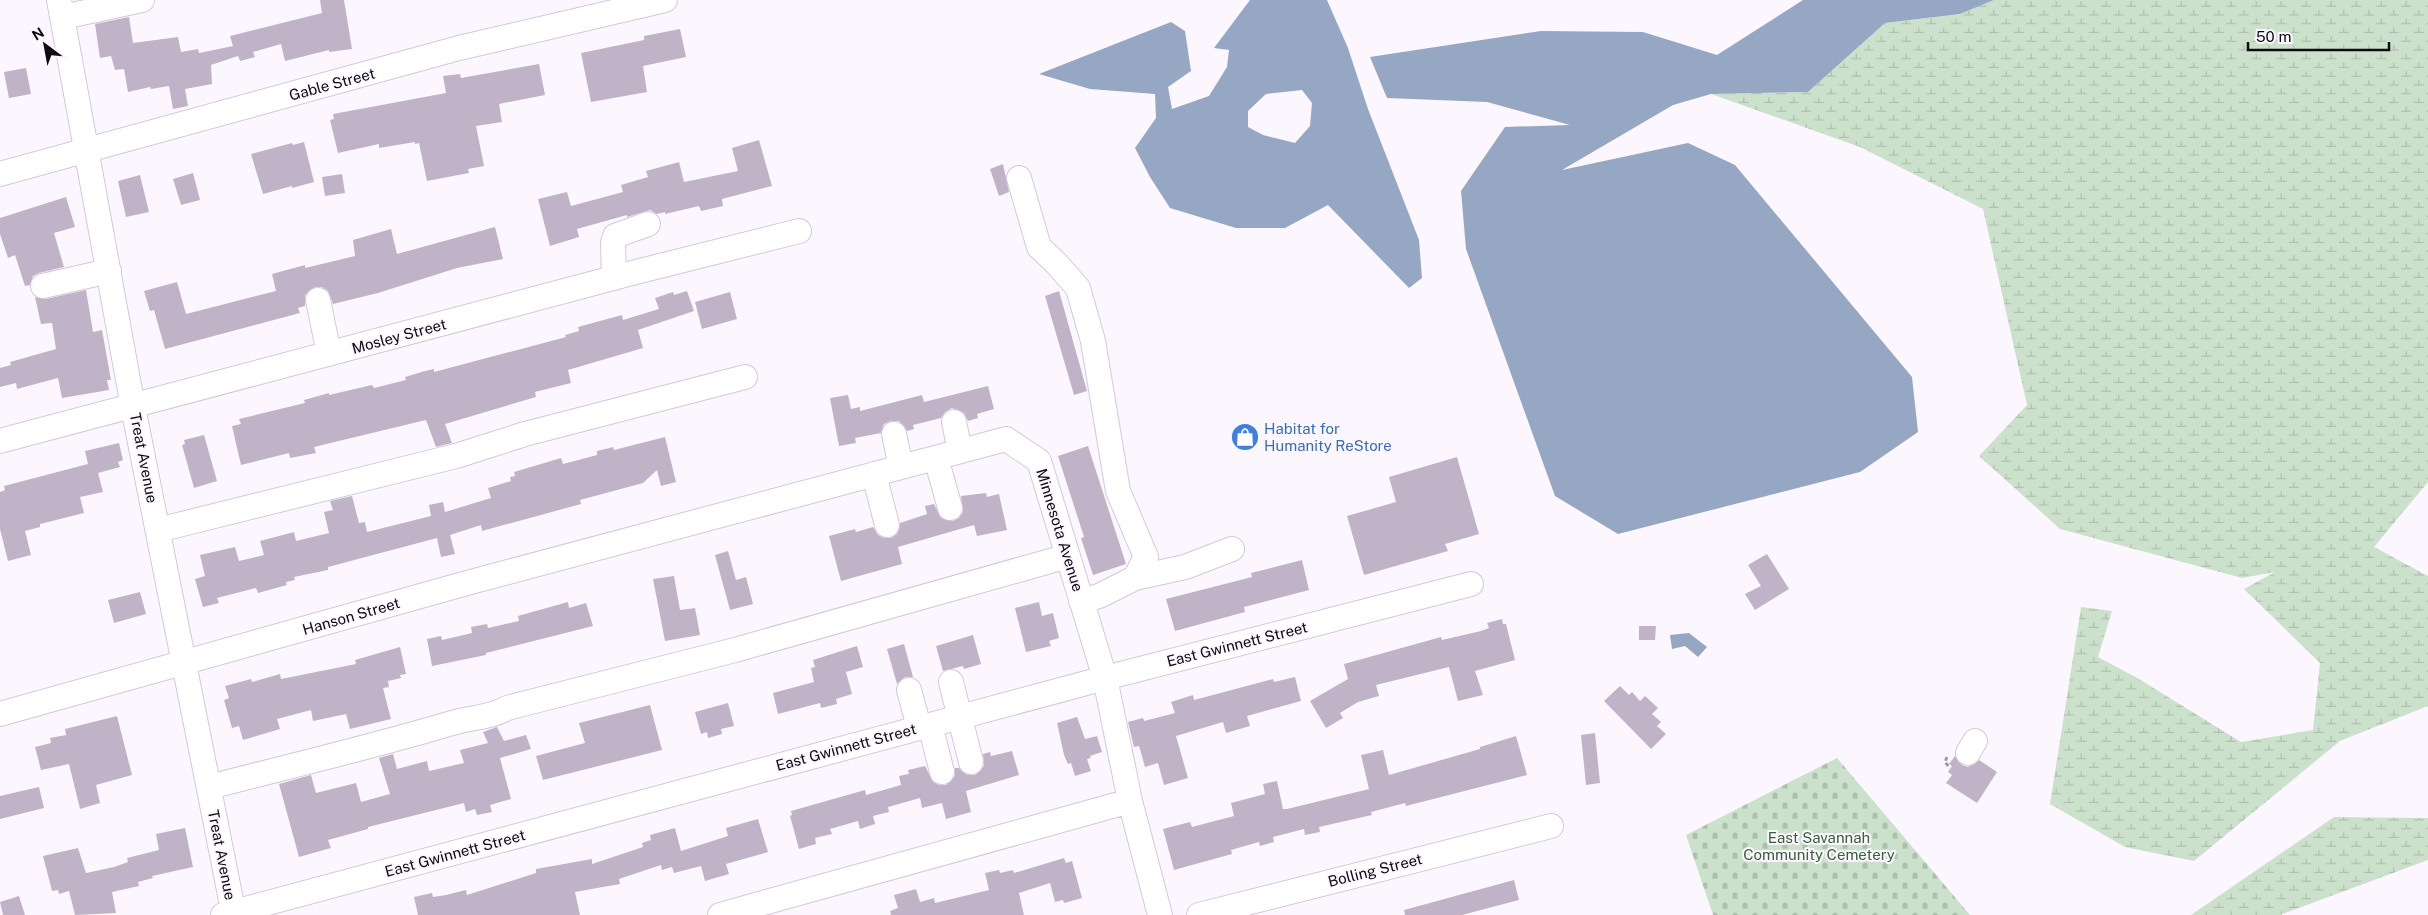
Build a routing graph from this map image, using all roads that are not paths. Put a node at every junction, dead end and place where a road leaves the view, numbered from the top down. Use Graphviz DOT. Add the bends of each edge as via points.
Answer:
graph roads {
  1 [pos="142,0"];
  2 [pos="665,0"];
  3 [pos="61,9"];
  4 [pos="88,151"];
  5 [pos="0,174"];
  6 [pos="1019,178"];
  7 [pos="648,224"];
  8 [pos="798,231"];
  9 [pos="109,270"];
  10 [pos="614,278"];
  11 [pos="43,286"];
  12 [pos="318,300"];
  13 [pos="329,354"];
  14 [pos="745,377"];
  15 [pos="133,407"];
  16 [pos="954,422"];
  17 [pos="894,434"];
  18 [pos="0,441"];
  19 [pos="960,451"];
  20 [pos="936,458"];
  21 [pos="901,467"];
  22 [pos="874,474"];
  23 [pos="950,508"];
  24 [pos="702,521"];
  25 [pos="887,525"];
  26 [pos="158,530"];
  27 [pos="1232,549"];
  28 [pos="1068,556"];
  29 [pos="1135,578"];
  30 [pos="1471,584"];
  31 [pos="1081,601"];
  32 [pos="184,663"];
  33 [pos="1104,678"];
  34 [pos="952,682"];
  35 [pos="909,690"];
  36 [pos="0,714"];
  37 [pos="958,717"];
  38 [pos="925,726"];
  39 [pos="971,762"];
  40 [pos="942,772"];
  41 [pos="209,786"];
  42 [pos="1130,800"];
  43 [pos="1551,826"];
  44 [pos="230,914"];
  45 [pos="720,915"];
  46 [pos="1160,915"];
  47 [pos="1199,915"];
  1 -- 3 [label="street"];
  2 -- 4 [label="street, Gable Street" via="459,48"];
  3 -- 4 [label="street, Treat Avenue"];
  4 -- 5 [label="street, Gable Street"];
  4 -- 9 [label="street, Treat Avenue"];
  6 -- 29 [label="street" via="1039,247 1078,288 1091,332 1118,491 1146,557"];
  7 -- 10 [label="street" via="615,236"];
  8 -- 10 [label="street, Mosley Street"];
  9 -- 11 [label="street"];
  9 -- 15 [label="street, Treat Avenue"];
  10 -- 13 [label="street, Mosley Street"];
  12 -- 13 [label="street"];
  13 -- 15 [label="street, Mosley Street"];
  14 -- 26 [label="street" via="525,434 456,456"];
  15 -- 18 [label="street, Mosley Street"];
  15 -- 26 [label="street, Treat Avenue"];
  16 -- 19 [label="street"];
  17 -- 21 [label="street"];
  19 -- 20 [label="street, Minnesota Avenue"];
  19 -- 28 [label="street, Minnesota Avenue" via="1006,438 1039,460"];
  20 -- 21 [label="street, Minnesota Avenue"];
  20 -- 23 [label="street"];
  21 -- 22 [label="street, Minnesota Avenue"];
  22 -- 24 [label="street, Minnesota Avenue"];
  22 -- 25 [label="street"];
  24 -- 32 [label="street, Hanson Street"];
  26 -- 32 [label="street, Treat Avenue"];
  27 -- 29 [label="street" via="1185,567"];
  28 -- 31 [label="street, Minnesota Avenue"];
  28 -- 41 [label="street" via="735,650 507,708 496,715 470,718 386,743"];
  29 -- 31 [label="street"];
  30 -- 33 [label="street, East Gwinnett Street"];
  31 -- 33 [label="street, Minnesota Avenue"];
  32 -- 36 [label="street, Hanson Street"];
  32 -- 41 [label="street, Treat Avenue"];
  33 -- 37 [label="street, East Gwinnett Street"];
  33 -- 42 [label="street, Minnesota Avenue"];
  34 -- 37 [label="street"];
  35 -- 38 [label="street"];
  37 -- 38 [label="street, East Gwinnett Street"];
  37 -- 39 [label="street"];
  38 -- 40 [label="street"];
  38 -- 44 [label="street, East Gwinnett Street"];
  41 -- 44 [label="street, Treat Avenue"];
  42 -- 45 [label="street"];
  42 -- 46 [label="street, Minnesota Avenue"];
  43 -- 47 [label="street, Bolling Street"];
}
